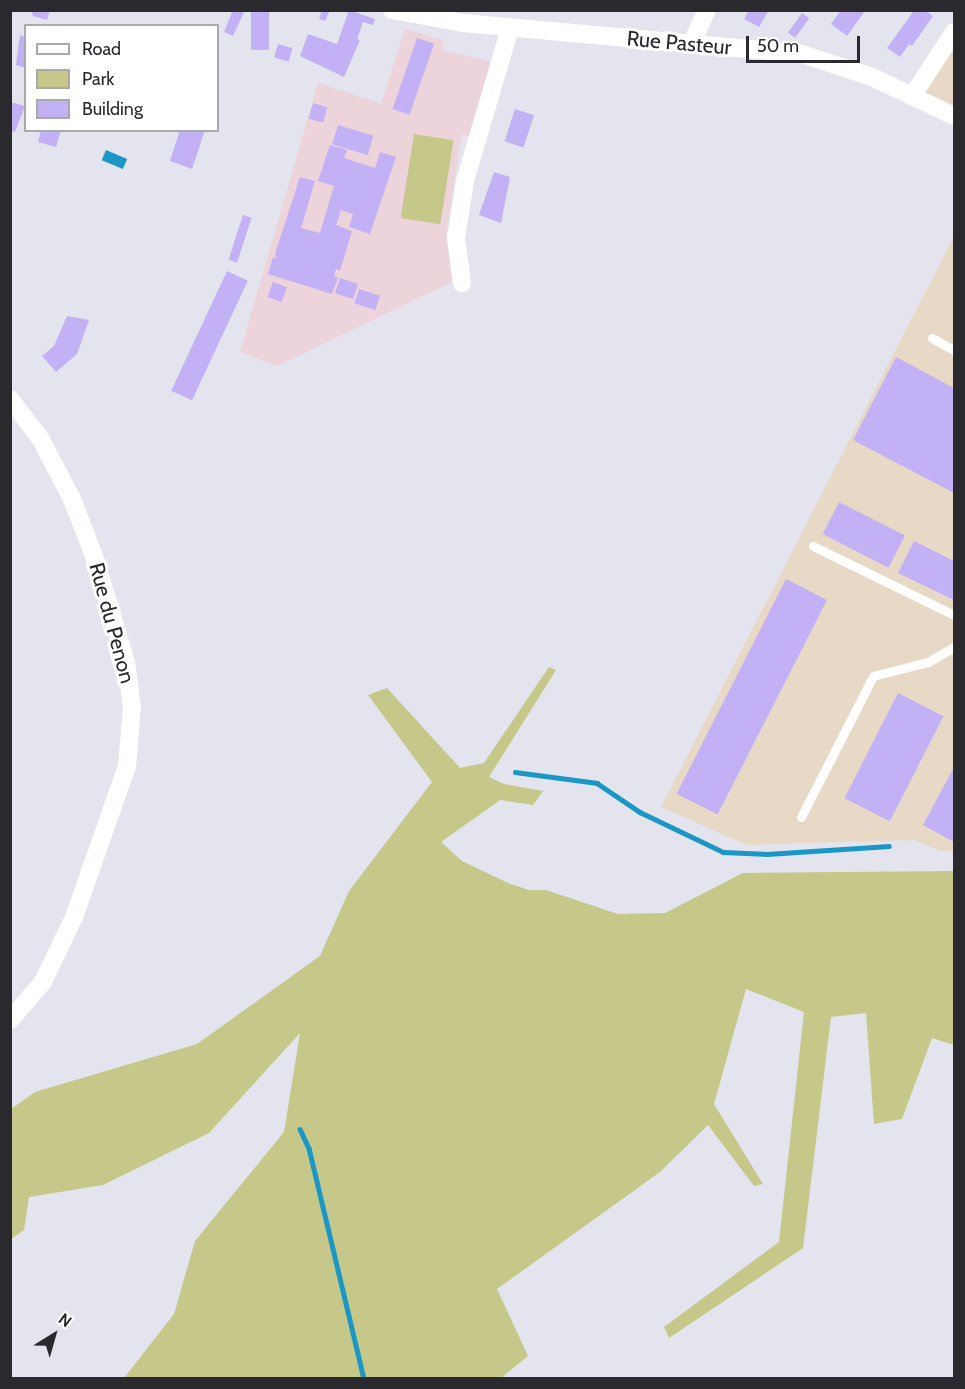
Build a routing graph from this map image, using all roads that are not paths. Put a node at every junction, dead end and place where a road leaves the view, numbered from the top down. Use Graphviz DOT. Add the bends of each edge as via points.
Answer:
graph roads {
  1 [pos="392,10"];
  2 [pos="707,10"];
  3 [pos="465,17"];
  4 [pos="510,28"];
  5 [pos="954,32"];
  6 [pos="692,43"];
  7 [pos="913,95"];
  8 [pos="954,116"];
  9 [pos="462,284"];
  10 [pos="932,338"];
  11 [pos="954,350"];
  12 [pos="10,399"];
  13 [pos="813,546"];
  14 [pos="954,615"];
  15 [pos="954,647"];
  16 [pos="801,817"];
  17 [pos="10,1020"];
  1 -- 3 [label="street, Rue Pasteur"];
  2 -- 6 [label="street"];
  3 -- 4 [label="street, Rue Pasteur"];
  4 -- 6 [label="street, Rue Pasteur"];
  4 -- 9 [label="street" via="465,181 456,238"];
  5 -- 7 [label="street"];
  6 -- 7 [label="street, Rue Pasteur" via="802,54"];
  7 -- 8 [label="street, Rue Pasteur"];
  10 -- 11 [label="lane"];
  12 -- 17 [label="street, Rue du Penon" via="40,438 79,518 126,662 132,707 128,766 74,917 43,982"];
  13 -- 14 [label="lane"];
  15 -- 16 [label="lane" via="928,662 873,676"];
}
